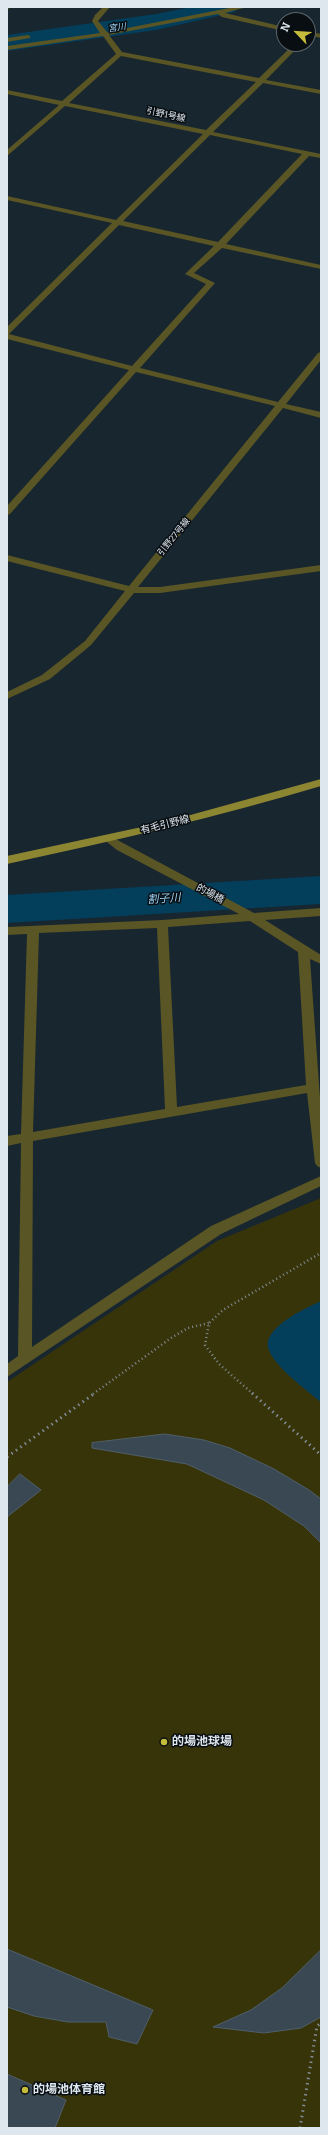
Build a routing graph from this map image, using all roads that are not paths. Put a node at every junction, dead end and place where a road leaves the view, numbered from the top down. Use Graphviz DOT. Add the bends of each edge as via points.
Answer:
graph roads {
  1 [pos="108,7"];
  2 [pos="210,7"];
  3 [pos="244,7"];
  4 [pos="218,10"];
  5 [pos="276,27"];
  6 [pos="103,31"];
  7 [pos="53,34"];
  8 [pos="38,36"];
  9 [pos="7,40"];
  10 [pos="7,48"];
  11 [pos="290,52"];
  12 [pos="120,54"];
  13 [pos="261,81"];
  14 [pos="7,92"];
  15 [pos="321,92"];
  16 [pos="63,104"];
  17 [pos="208,133"];
  18 [pos="7,154"];
  19 [pos="306,154"];
  20 [pos="321,156"];
  21 [pos="7,198"];
  22 [pos="118,222"];
  23 [pos="220,245"];
  24 [pos="321,267"];
  25 [pos="7,332"];
  26 [pos="7,336"];
  27 [pos="321,355"];
  28 [pos="133,369"];
  29 [pos="280,405"];
  30 [pos="321,415"];
  31 [pos="7,512"];
  32 [pos="7,558"];
  33 [pos="321,568"];
  34 [pos="133,590"];
  35 [pos="7,696"];
  36 [pos="321,782"];
  37 [pos="108,839"];
  38 [pos="7,860"];
  39 [pos="321,912"];
  40 [pos="250,916"];
  41 [pos="162,924"];
  42 [pos="33,929"];
  43 [pos="7,931"];
  44 [pos="304,950"];
  45 [pos="321,960"];
  46 [pos="312,1088"];
  47 [pos="171,1111"];
  48 [pos="27,1138"];
  49 [pos="7,1141"];
  50 [pos="321,1163"];
  51 [pos="321,1182"];
  52 [pos="24,1360"];
  53 [pos="7,1371"];
  1 -- 6 [label="street" via="95,21"];
  2 -- 6 [label="street"];
  3 -- 4 [label="street"];
  4 -- 5 [label="street" via="224,16"];
  4 -- 6 [label="street"];
  6 -- 7 [label="street"];
  6 -- 10 [label="street"];
  6 -- 12 [label="street"];
  8 -- 9 [label="street"];
  11 -- 13 [label="street"];
  12 -- 13 [label="street"];
  12 -- 16 [label="street"];
  13 -- 15 [label="street"];
  13 -- 17 [label="street"];
  14 -- 16 [label="street, 引野1号線"];
  16 -- 17 [label="street, 引野1号線"];
  16 -- 18 [label="street"];
  17 -- 19 [label="street, 引野1号線"];
  17 -- 22 [label="street"];
  19 -- 20 [label="street, 引野1号線"];
  19 -- 23 [label="street"];
  21 -- 22 [label="street"];
  22 -- 23 [label="street"];
  22 -- 25 [label="street"];
  23 -- 24 [label="street"];
  23 -- 28 [label="street" via="189,274 211,283"];
  26 -- 28 [label="street"];
  27 -- 29 [label="street, 引野27号線"];
  28 -- 29 [label="street"];
  28 -- 31 [label="street"];
  29 -- 30 [label="street"];
  29 -- 34 [label="street, 引野27号線"];
  32 -- 34 [label="street"];
  33 -- 34 [label="street" via="160,590"];
  34 -- 35 [label="street, 引野27号線" via="88,643 46,677"];
  36 -- 37 [label="main road, 有毛引野線" via="265,800"];
  37 -- 38 [label="main road, 有毛引野線"];
  37 -- 40 [label="street, 的場橋" via="136,858 187,881"];
  39 -- 40 [label="street"];
  40 -- 41 [label="street"];
  40 -- 44 [label="street, 的場橋"];
  41 -- 42 [label="street"];
  41 -- 47 [label="street"];
  42 -- 43 [label="street"];
  42 -- 48 [label="street"];
  44 -- 45 [label="street, 的場橋"];
  44 -- 46 [label="street"];
  46 -- 47 [label="street"];
  46 -- 50 [label="street"];
  47 -- 48 [label="street"];
  48 -- 49 [label="street"];
  48 -- 52 [label="street"];
  51 -- 52 [label="street" via="216,1230"];
  52 -- 53 [label="street"];
}
